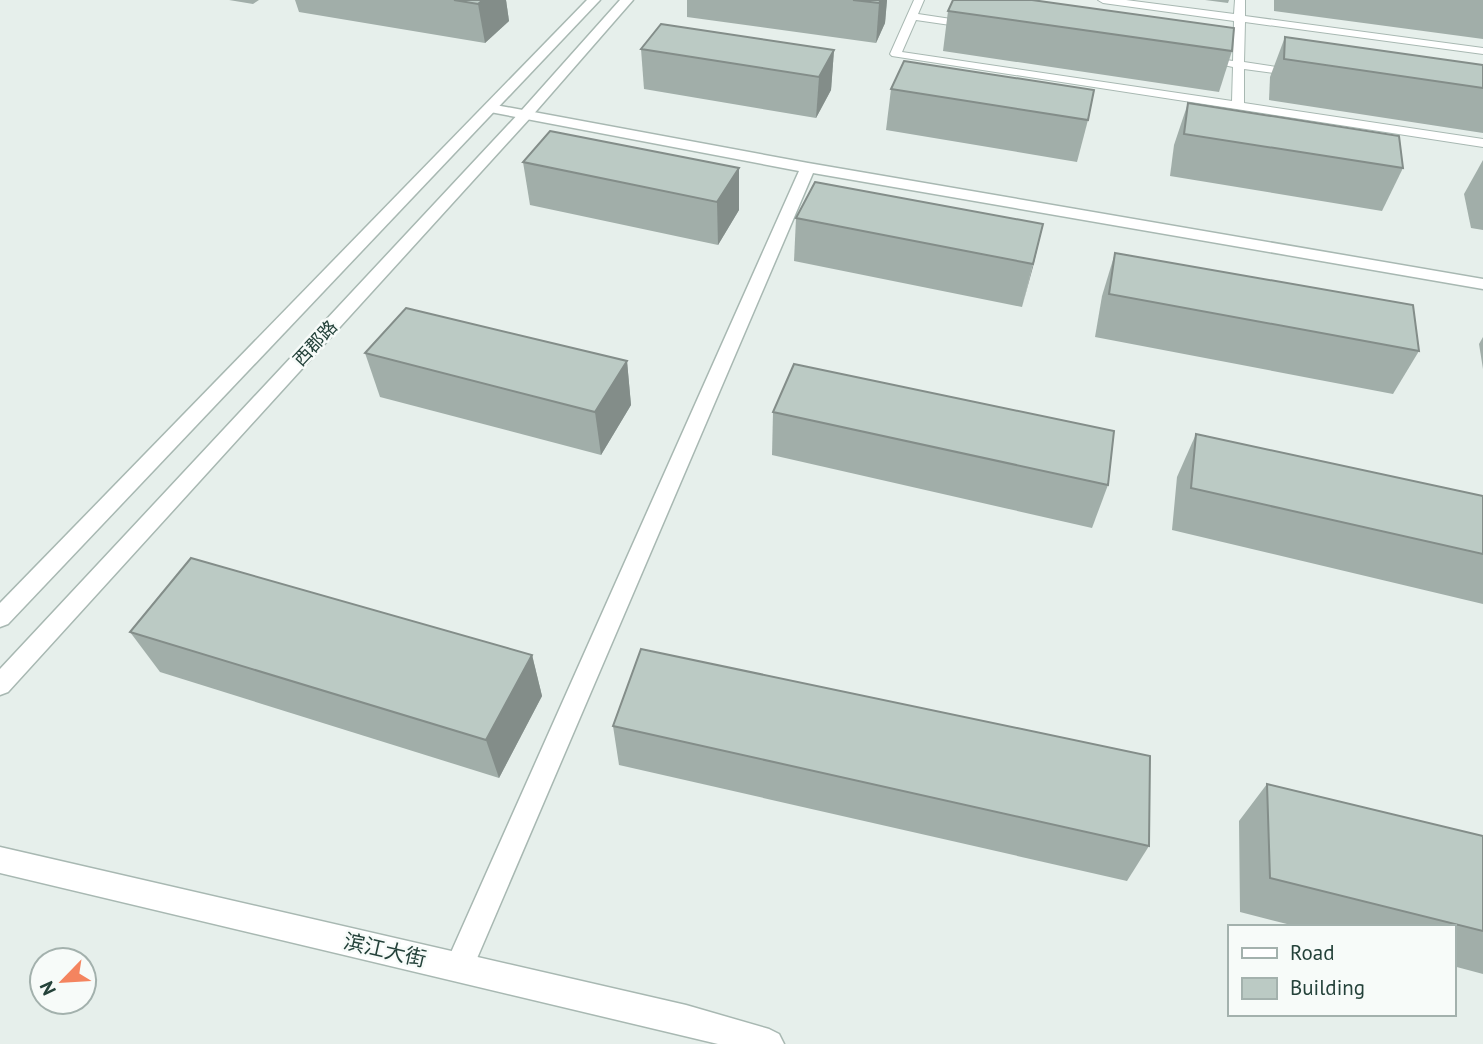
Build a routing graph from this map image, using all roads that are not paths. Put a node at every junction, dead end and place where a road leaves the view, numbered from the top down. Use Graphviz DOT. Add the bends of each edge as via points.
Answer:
graph roads {
  1 [pos="594,0"];
  2 [pos="627,0"];
  3 [pos="919,0"];
  4 [pos="1103,0"];
  5 [pos="1240,0"];
  6 [pos="912,16"];
  7 [pos="1239,19"];
  8 [pos="981,26"];
  9 [pos="1483,51"];
  10 [pos="1199,58"];
  11 [pos="1240,64"];
  12 [pos="1307,74"];
  13 [pos="1238,106"];
  14 [pos="490,108"];
  15 [pos="526,114"];
  16 [pos="1483,143"];
  17 [pos="808,168"];
  18 [pos="1483,284"];
  19 [pos="0,618"];
  20 [pos="0,685"];
  21 [pos="0,860"];
  22 [pos="459,967"];
  23 [pos="769,1044"];
  1 -- 14 [label="street, 西郡路"];
  2 -- 15 [label="street, 西郡路"];
  3 -- 6 [label="lane"];
  4 -- 7 [label="lane"];
  5 -- 7 [label="lane"];
  6 -- 8 [label="lane"];
  6 -- 13 [label="lane" via="896,54"];
  7 -- 9 [label="lane"];
  7 -- 11 [label="lane"];
  10 -- 11 [label="lane"];
  11 -- 12 [label="lane"];
  11 -- 13 [label="lane"];
  13 -- 16 [label="lane"];
  14 -- 15 [label="street"];
  14 -- 19 [label="street, 西郡路"];
  15 -- 17 [label="street"];
  15 -- 20 [label="street, 西郡路"];
  17 -- 18 [label="street"];
  17 -- 22 [label="street"];
  21 -- 22 [label="street, 滨江大街"];
  22 -- 23 [label="street, 滨江大街"];
}
